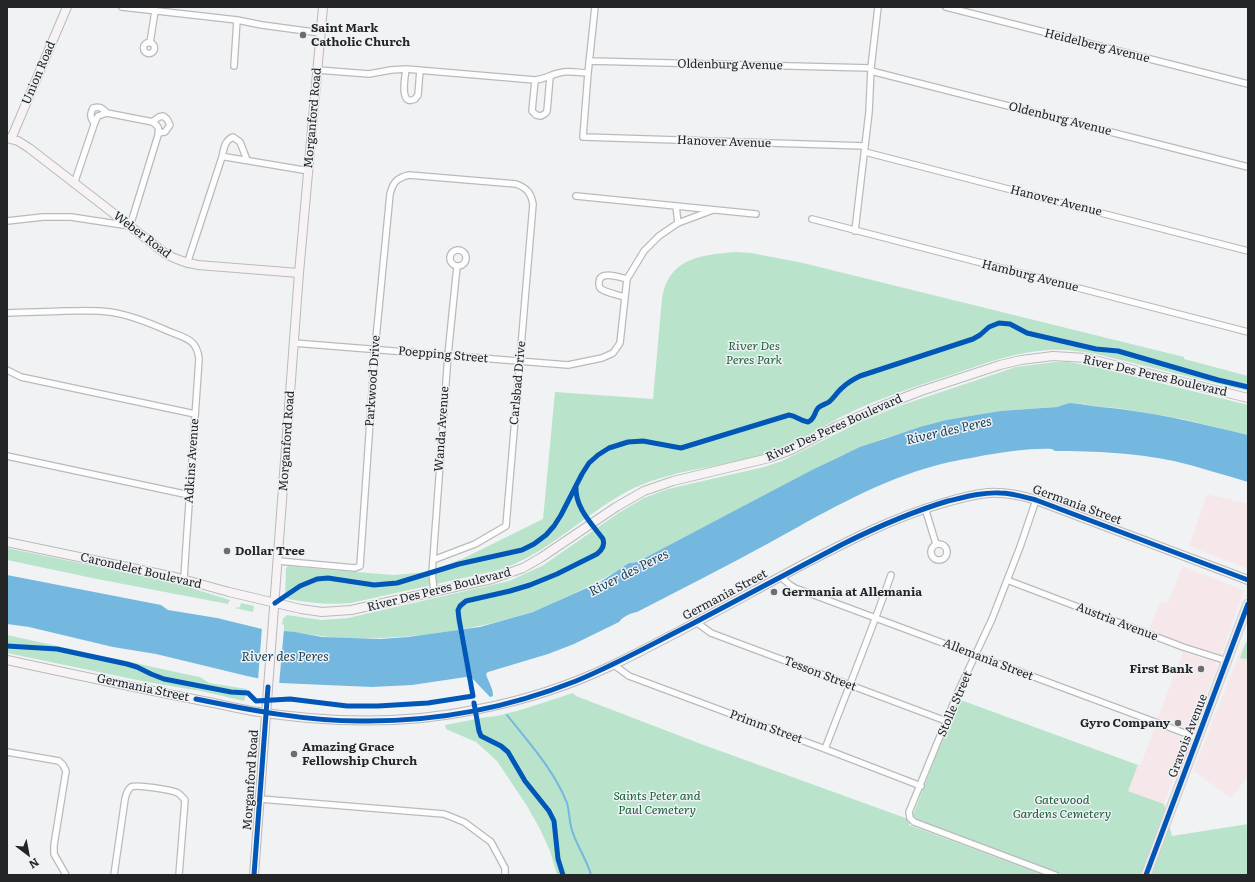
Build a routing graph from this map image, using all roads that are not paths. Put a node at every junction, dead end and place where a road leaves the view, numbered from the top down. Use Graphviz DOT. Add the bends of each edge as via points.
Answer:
graph roads {
  1 [pos="67,7"];
  2 [pos="122,7"];
  3 [pos="323,7"];
  4 [pos="595,7"];
  5 [pos="878,7"];
  6 [pos="946,7"];
  7 [pos="155,11"];
  8 [pos="237,20"];
  9 [pos="321,33"];
  10 [pos="150,43"];
  11 [pos="589,61"];
  12 [pos="234,66"];
  13 [pos="406,69"];
  14 [pos="318,70"];
  15 [pos="420,70"];
  16 [pos="871,70"];
  17 [pos="588,73"];
  18 [pos="550,77"];
  19 [pos="535,80"];
  20 [pos="1248,84"];
  21 [pos="107,113"];
  22 [pos="94,122"];
  23 [pos="152,122"];
  24 [pos="158,133"];
  25 [pos="9,138"];
  26 [pos="865,149"];
  27 [pos="222,157"];
  28 [pos="247,160"];
  29 [pos="1248,167"];
  30 [pos="309,171"];
  31 [pos="74,184"];
  32 [pos="576,196"];
  33 [pos="533,204"];
  34 [pos="676,206"];
  35 [pos="713,210"];
  36 [pos="756,214"];
  37 [pos="812,219"];
  38 [pos="7,221"];
  39 [pos="678,223"];
  40 [pos="130,226"];
  41 [pos="855,231"];
  42 [pos="1248,251"];
  43 [pos="187,264"];
  44 [pos="457,266"];
  45 [pos="300,273"];
  46 [pos="627,279"];
  47 [pos="624,297"];
  48 [pos="7,313"];
  49 [pos="1248,332"];
  50 [pos="294,343"];
  51 [pos="375,349"];
  52 [pos="448,355"];
  53 [pos="520,361"];
  54 [pos="7,370"];
  55 [pos="1248,398"];
  56 [pos="195,414"];
  57 [pos="7,456"];
  58 [pos="190,495"];
  59 [pos="1036,500"];
  60 [pos="925,508"];
  61 [pos="7,542"];
  62 [pos="936,544"];
  63 [pos="433,560"];
  64 [pos="278,561"];
  65 [pos="892,575"];
  66 [pos="781,577"];
  67 [pos="184,579"];
  68 [pos="1007,580"];
  69 [pos="1248,580"];
  70 [pos="434,592"];
  71 [pos="275,603"];
  72 [pos="1248,604"];
  73 [pos="876,617"];
  74 [pos="696,622"];
  75 [pos="976,656"];
  76 [pos="7,660"];
  77 [pos="1227,661"];
  78 [pos="614,665"];
  79 [pos="849,685"];
  80 [pos="267,713"];
  81 [pos="946,721"];
  82 [pos="1198,738"];
  83 [pos="825,749"];
  84 [pos="7,752"];
  85 [pos="921,786"];
  86 [pos="260,799"];
  87 [pos="66,875"];
  88 [pos="114,875"];
  89 [pos="179,875"];
  90 [pos="254,875"];
  91 [pos="505,875"];
  92 [pos="1055,875"];
  93 [pos="1146,875"];
  1 -- 25 [label="main road, Union Road"];
  2 -- 7 [label="street"];
  3 -- 9 [label="main road, Morganford Road"];
  4 -- 11 [label="street"];
  5 -- 16 [label="street"];
  6 -- 20 [label="street, Heidelberg Avenue"];
  7 -- 8 [label="street"];
  7 -- 10 [label="street"];
  8 -- 9 [label="street"];
  8 -- 12 [label="street"];
  9 -- 14 [label="main road, Morganford Road"];
  11 -- 16 [label="street, Oldenburg Avenue"];
  11 -- 17 [label="street"];
  13 -- 14 [label="street" via="370,74"];
  13 -- 15 [label="street"];
  13 -- 15 [label="street" via="404,93 409,100 415,99 418,95"];
  14 -- 30 [label="main road, Morganford Road"];
  15 -- 19 [label="street"];
  16 -- 26 [label="street"];
  16 -- 29 [label="street, Oldenburg Avenue"];
  17 -- 18 [label="street" via="565,72"];
  17 -- 26 [label="street, Hanover Avenue" via="583,137"];
  18 -- 19 [label="street"];
  18 -- 19 [label="street" via="547,110 541,116 532,110"];
  21 -- 22 [label="street" via="98,116"];
  21 -- 22 [label="street" via="103,108 93,108 90,112"];
  21 -- 23 [label="street"];
  22 -- 31 [label="street"];
  23 -- 24 [label="street" via="158,127"];
  23 -- 24 [label="street" via="163,116 167,119 170,126 165,132"];
  24 -- 40 [label="street"];
  25 -- 31 [label="main road, Weber Road" via="29,148"];
  26 -- 41 [label="street"];
  26 -- 42 [label="street, Hanover Avenue"];
  27 -- 28 [label="street"];
  27 -- 28 [label="street" via="226,142 233,137 240,142"];
  27 -- 43 [label="street"];
  28 -- 30 [label="street"];
  30 -- 45 [label="main road, Morganford Road"];
  31 -- 40 [label="main road, Weber Road"];
  32 -- 34 [label="street"];
  33 -- 51 [label="street, Parkwood Drive" via="531,195 524,187 516,184 410,175 400,177 392,186 390,194"];
  33 -- 53 [label="street, Carlsbad Drive"];
  34 -- 35 [label="street"];
  34 -- 39 [label="street"];
  35 -- 36 [label="street"];
  35 -- 39 [label="street"];
  37 -- 41 [label="street, Hamburg Avenue"];
  38 -- 40 [label="street" via="71,217"];
  39 -- 46 [label="street" via="659,236 644,251"];
  40 -- 43 [label="main road, Weber Road" via="166,254"];
  41 -- 49 [label="street, Hamburg Avenue"];
  43 -- 45 [label="main road, Weber Road"];
  44 -- 52 [label="street, Wanda Avenue"];
  45 -- 50 [label="main road, Morganford Road"];
  46 -- 47 [label="street, Poepping Street"];
  46 -- 47 [label="street" via="608,275 599,279 598,284 604,291"];
  47 -- 53 [label="street, Poepping Street" via="620,343 613,353 568,365"];
  48 -- 56 [label="street, Adkins Avenue" via="111,312 147,322 189,340 195,344 199,359"];
  50 -- 51 [label="street, Poepping Street"];
  50 -- 64 [label="main road, Morganford Road"];
  51 -- 52 [label="street, Poepping Street"];
  51 -- 64 [label="street, Parkwood Drive" via="360,564 358,567"];
  52 -- 53 [label="street, Poepping Street"];
  52 -- 63 [label="street, Wanda Avenue"];
  53 -- 63 [label="street, Carlsbad Drive" via="506,526 475,544"];
  54 -- 56 [label="street" via="21,377"];
  55 -- 70 [label="main road, River Des Peres Boulevard" via="1086,358 1053,356 1000,365 882,406 769,458 648,489 624,501 528,566 502,576"];
  56 -- 58 [label="street, Adkins Avenue"];
  57 -- 58 [label="street"];
  58 -- 67 [label="street, Adkins Avenue"];
  59 -- 60 [label="main road, Germania Street" via="1011,494 988,493"];
  59 -- 68 [label="street, Stolle Street"];
  59 -- 69 [label="main road, Germania Street"];
  60 -- 62 [label="street"];
  60 -- 66 [label="main road, Germania Street" via="862,534"];
  61 -- 67 [label="main road, Carondelet Boulevard"];
  63 -- 70 [label="street, Wanda Avenue"];
  64 -- 71 [label="main road, Morganford Road"];
  65 -- 73 [label="street"];
  66 -- 73 [label="street, Allemania Street" via="795,588"];
  66 -- 74 [label="main road, Germania Street"];
  67 -- 71 [label="main road, Carondelet Boulevard"];
  68 -- 75 [label="street, Stolle Street"];
  68 -- 77 [label="street, Austria Avenue" via="1183,647"];
  70 -- 71 [label="main road, River Des Peres Boulevard" via="345,611 314,611"];
  71 -- 80 [label="main road, Morganford Road"];
  72 -- 77 [label="main road, Gravois Avenue"];
  73 -- 75 [label="street, Allemania Street"];
  73 -- 79 [label="street"];
  74 -- 78 [label="main road, Germania Street"];
  74 -- 79 [label="street, Tesson Street" via="711,633"];
  75 -- 81 [label="street, Stolle Street"];
  75 -- 82 [label="street, Allemania Street"];
  76 -- 80 [label="main road, Germania Street"];
  77 -- 82 [label="main road, Gravois Avenue"];
  78 -- 80 [label="main road, Germania Street" via="528,697 442,715 360,721"];
  78 -- 83 [label="street, Primm Street" via="630,676"];
  79 -- 81 [label="street, Tesson Street"];
  79 -- 83 [label="street"];
  80 -- 86 [label="main road, Morganford Road"];
  81 -- 85 [label="street, Stolle Street"];
  82 -- 93 [label="main road, Gravois Avenue"];
  83 -- 85 [label="street, Primm Street"];
  84 -- 87 [label="street" via="59,761 66,771 54,845 54,854"];
  85 -- 92 [label="street, Stolle Street" via="909,812 914,822"];
  86 -- 90 [label="main road, Morganford Road"];
  86 -- 91 [label="street" via="444,814 464,822 490,842 505,868"];
  88 -- 89 [label="street" via="125,799 128,790 135,786 178,794 184,800"];
}
